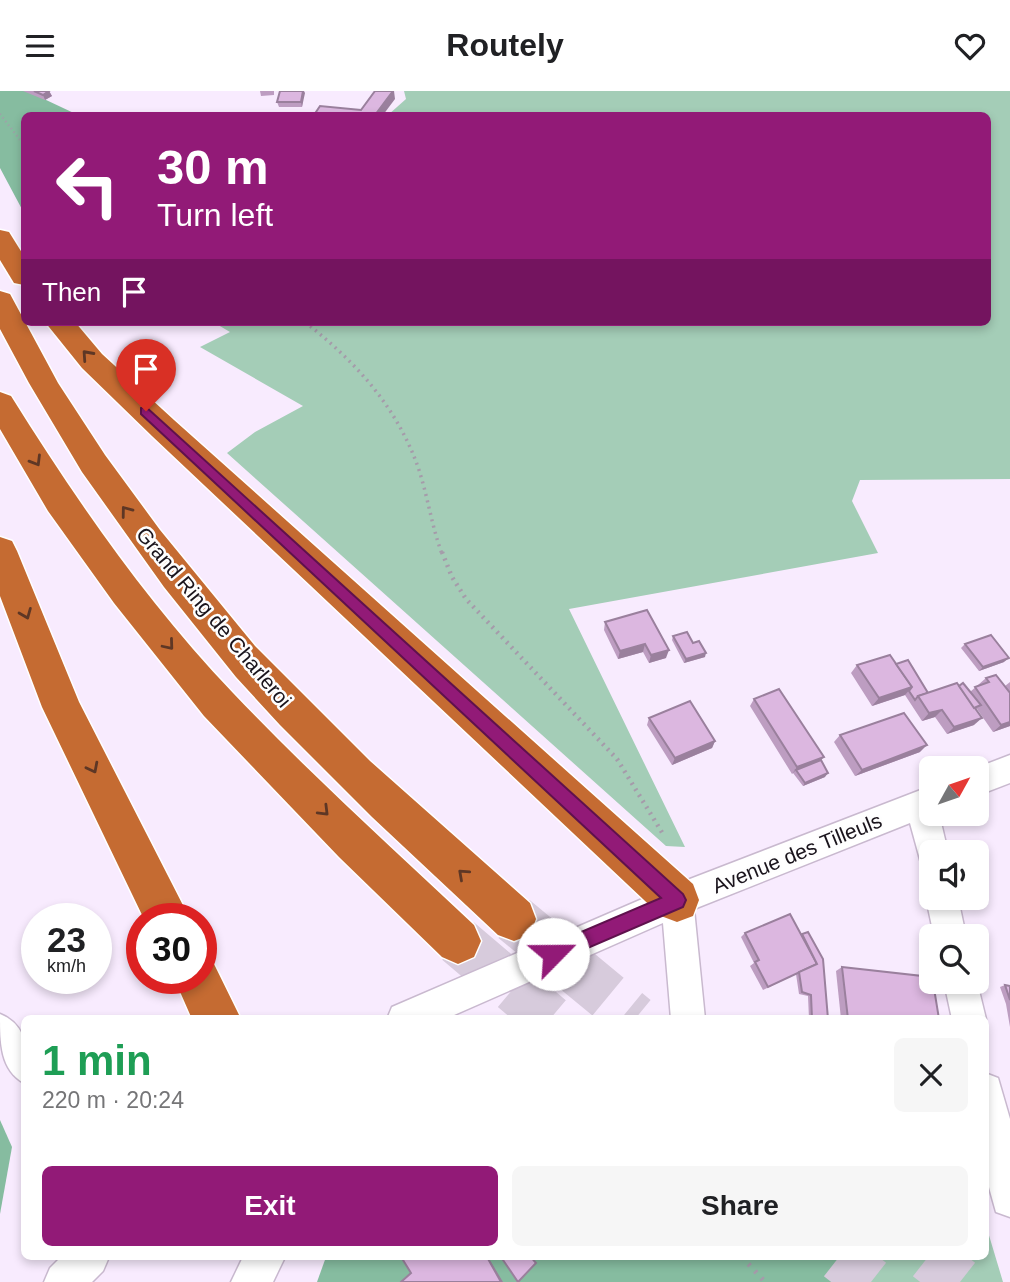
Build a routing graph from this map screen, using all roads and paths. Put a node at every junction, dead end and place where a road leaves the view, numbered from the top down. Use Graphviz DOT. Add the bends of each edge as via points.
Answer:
graph roads {
  1 [pos="0,114"];
  2 [pos="21,141"];
  3 [pos="0,238"];
  4 [pos="21,272"];
  5 [pos="0,300"];
  6 [pos="62,326"];
  7 [pos="310,326"];
  8 [pos="0,403"];
  9 [pos="0,551"];
  10 [pos="1010,769"];
  11 [pos="989,777"];
  12 [pos="919,805"];
  13 [pos="666,841"];
  14 [pos="677,900"];
  15 [pos="160,903"];
  16 [pos="514,919"];
  17 [pos="458,941"];
  18 [pos="205,994"];
  19 [pos="964,994"];
  20 [pos="215,1015"];
  21 [pos="413,1015"];
  22 [pos="688,1015"];
  23 [pos="968,1015"];
  24 [pos="0,1031"];
  25 [pos="21,1061"];
  26 [pos="989,1111"];
  27 [pos="998,1155"];
  28 [pos="1010,1198"];
  29 [pos="86,1260"];
  30 [pos="263,1260"];
  31 [pos="744,1260"];
  32 [pos="64,1282"];
  33 [pos="251,1282"];
  34 [pos="765,1282"];
  1 -- 2 [label="path"];
  3 -- 4 [label="highway"];
  16 -- 5 [label="highway, Grand Ring de Charleroi, one-way" via="400,817 263,681 170,570 102,479 26,356"];
  14 -- 6 [label="highway, one-way" via="163,428"];
  7 -- 13 [label="path" via="342,349 401,427 418,470 437,544 460,591 611,752"];
  8 -- 17 [label="highway, one-way" via="60,502 218,704"];
  9 -- 15 [label="highway, one-way" via="62,707"];
  10 -- 11 [label="street"];
  12 -- 14 [label="street, Avenue des Tilleuls"];
  14 -- 21 [label="street, Avenue des Tilleuls"];
  14 -- 22 [label="street"];
  18 -- 20 [label="highway"];
  19 -- 23 [label="street"];
  24 -- 25 [label="street"];
  26 -- 27 [label="street"];
  27 -- 28 [label="street"];
  29 -- 32 [label="street"];
  30 -- 33 [label="street"];
  31 -- 34 [label="path"];
}
